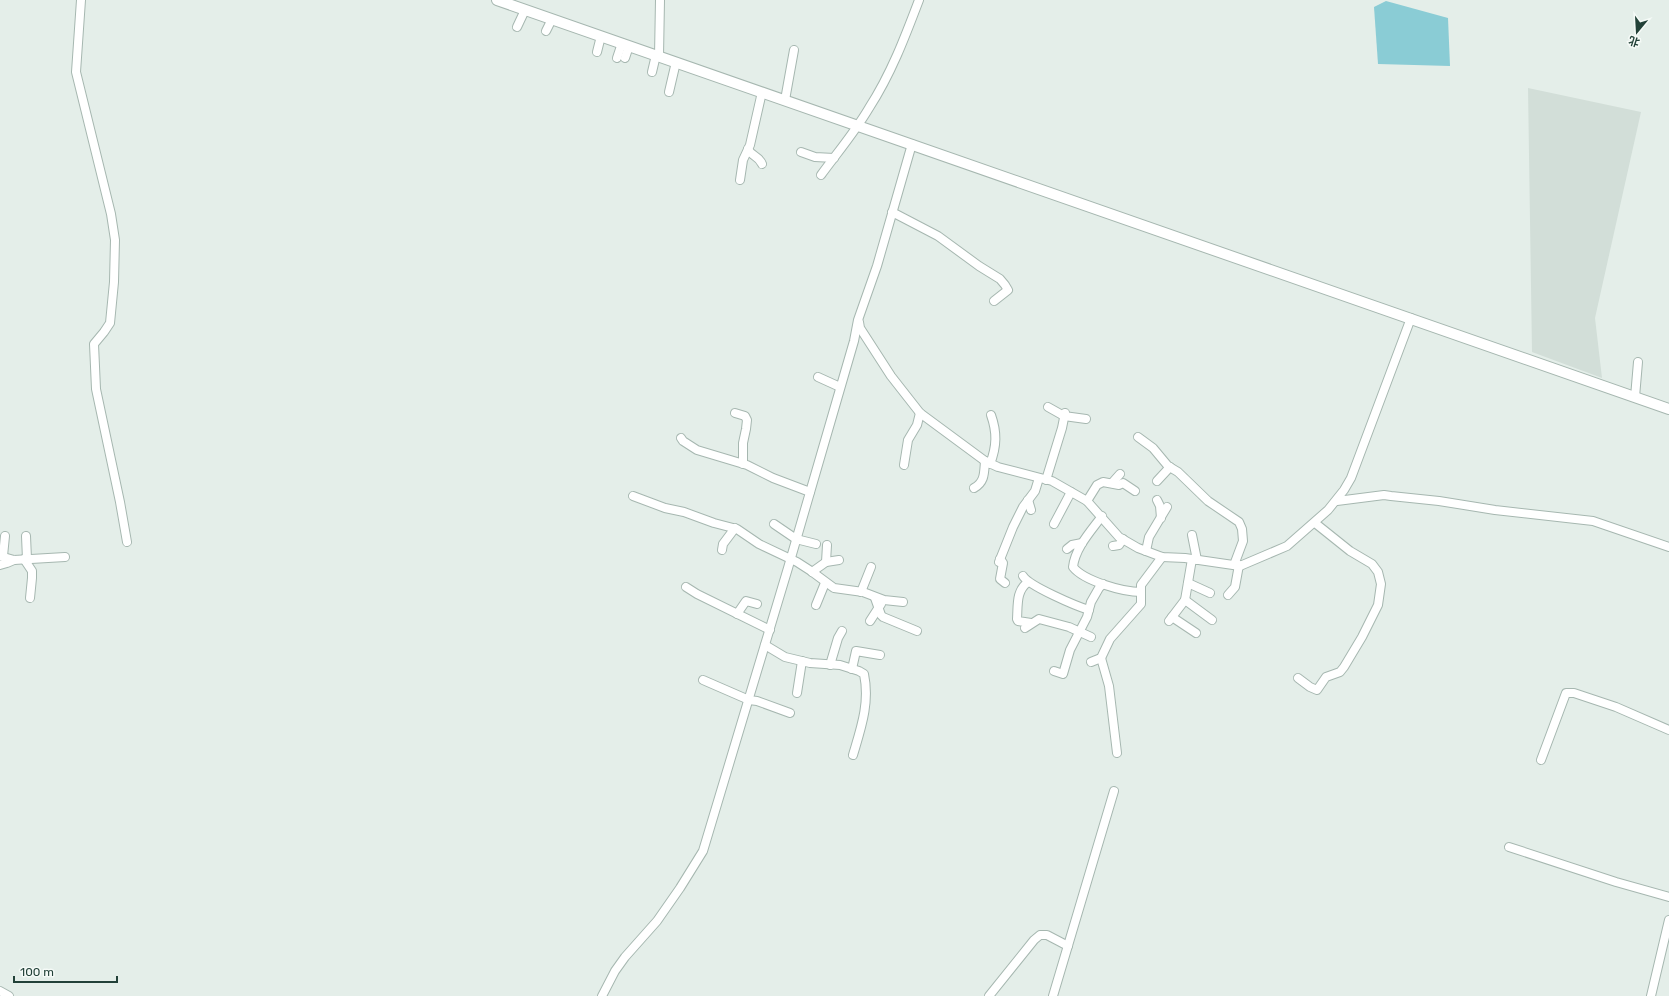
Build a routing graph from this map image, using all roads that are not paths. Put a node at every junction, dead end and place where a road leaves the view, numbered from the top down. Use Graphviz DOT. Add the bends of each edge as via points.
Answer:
graph roads {
  1 [pos="81,0"];
  2 [pos="499,0"];
  3 [pos="660,0"];
  4 [pos="919,0"];
  5 [pos="525,10"];
  6 [pos="552,19"];
  7 [pos="516,27"];
  8 [pos="546,31"];
  9 [pos="601,36"];
  10 [pos="626,45"];
  11 [pos="794,50"];
  12 [pos="597,52"];
  13 [pos="658,56"];
  14 [pos="621,58"];
  15 [pos="676,62"];
  16 [pos="652,72"];
  17 [pos="669,92"];
  18 [pos="762,92"];
  19 [pos="785,100"];
  20 [pos="858,125"];
  21 [pos="912,144"];
  22 [pos="748,149"];
  23 [pos="801,152"];
  24 [pos="834,158"];
  25 [pos="762,164"];
  26 [pos="821,175"];
  27 [pos="740,180"];
  28 [pos="892,212"];
  29 [pos="994,301"];
  30 [pos="1411,318"];
  31 [pos="858,320"];
  32 [pos="1638,362"];
  33 [pos="818,377"];
  34 [pos="840,387"];
  35 [pos="1634,397"];
  36 [pos="1048,407"];
  37 [pos="1669,409"];
  38 [pos="735,413"];
  39 [pos="920,413"];
  40 [pos="1065,414"];
  41 [pos="991,415"];
  42 [pos="1086,419"];
  43 [pos="1138,437"];
  44 [pos="681,438"];
  45 [pos="988,462"];
  46 [pos="743,464"];
  47 [pos="904,465"];
  48 [pos="1170,467"];
  49 [pos="1120,474"];
  50 [pos="1043,478"];
  51 [pos="1157,482"];
  52 [pos="1112,483"];
  53 [pos="974,488"];
  54 [pos="1135,491"];
  55 [pos="810,492"];
  56 [pos="1071,492"];
  57 [pos="633,496"];
  58 [pos="1028,500"];
  59 [pos="1157,500"];
  60 [pos="1337,500"];
  61 [pos="1087,501"];
  62 [pos="1167,506"];
  63 [pos="1031,510"];
  64 [pos="1102,516"];
  65 [pos="1161,518"];
  66 [pos="1315,523"];
  67 [pos="774,524"];
  68 [pos="1054,524"];
  69 [pos="735,528"];
  70 [pos="1192,535"];
  71 [pos="5,536"];
  72 [pos="26,536"];
  73 [pos="796,539"];
  74 [pos="1123,539"];
  75 [pos="127,542"];
  76 [pos="1082,543"];
  77 [pos="816,544"];
  78 [pos="827,545"];
  79 [pos="1113,546"];
  80 [pos="1669,547"];
  81 [pos="1067,549"];
  82 [pos="722,550"];
  83 [pos="1146,551"];
  84 [pos="1,556"];
  85 [pos="64,557"];
  86 [pos="1162,557"];
  87 [pos="25,559"];
  88 [pos="790,559"];
  89 [pos="1194,559"];
  90 [pos="14,560"];
  91 [pos="839,560"];
  92 [pos="826,562"];
  93 [pos="0,565"];
  94 [pos="1236,565"];
  95 [pos="871,566"];
  96 [pos="812,572"];
  97 [pos="825,583"];
  98 [pos="1005,583"];
  99 [pos="1188,583"];
  100 [pos="1103,584"];
  101 [pos="686,587"];
  102 [pos="861,592"];
  103 [pos="1141,592"];
  104 [pos="1210,593"];
  105 [pos="1228,595"];
  106 [pos="30,598"];
  107 [pos="880,599"];
  108 [pos="1184,600"];
  109 [pos="904,602"];
  110 [pos="757,604"];
  111 [pos="816,605"];
  112 [pos="878,608"];
  113 [pos="1089,610"];
  114 [pos="737,614"];
  115 [pos="1212,620"];
  116 [pos="870,621"];
  117 [pos="770,630"];
  118 [pos="842,631"];
  119 [pos="917,632"];
  120 [pos="1079,632"];
  121 [pos="1196,633"];
  122 [pos="1091,637"];
  123 [pos="765,645"];
  124 [pos="880,655"];
  125 [pos="1101,658"];
  126 [pos="802,661"];
  127 [pos="1091,662"];
  128 [pos="830,665"];
  129 [pos="852,669"];
  130 [pos="1054,671"];
  131 [pos="1298,678"];
  132 [pos="703,680"];
  133 [pos="797,693"];
  134 [pos="749,700"];
  135 [pos="790,713"];
  136 [pos="1669,730"];
  137 [pos="1117,753"];
  138 [pos="853,755"];
  139 [pos="1541,760"];
  140 [pos="1114,790"];
  141 [pos="1509,846"];
  142 [pos="1669,897"];
  143 [pos="1669,920"];
  144 [pos="1068,946"];
  145 [pos="0,991"];
  146 [pos="9,996"];
  147 [pos="602,996"];
  148 [pos="989,996"];
  149 [pos="1053,996"];
  150 [pos="1651,996"];
  1 -- 75 [label="street" via="76,72 107,194 115,240 110,323 94,344 96,389"];
  2 -- 5 [label="street"];
  3 -- 13 [label="street"];
  4 -- 20 [label="street" via="888,74"];
  5 -- 6 [label="street"];
  5 -- 7 [label="street"];
  6 -- 8 [label="street"];
  6 -- 9 [label="street"];
  9 -- 10 [label="street"];
  9 -- 12 [label="street"];
  10 -- 13 [label="street"];
  10 -- 14 [label="street"];
  11 -- 19 [label="street"];
  13 -- 15 [label="street"];
  13 -- 16 [label="street"];
  15 -- 17 [label="street"];
  15 -- 18 [label="street"];
  18 -- 19 [label="street"];
  18 -- 22 [label="street"];
  19 -- 20 [label="street"];
  20 -- 21 [label="street"];
  20 -- 24 [label="street"];
  21 -- 28 [label="street"];
  21 -- 30 [label="street"];
  22 -- 25 [label="street"];
  22 -- 27 [label="street" via="743,160"];
  23 -- 24 [label="street" via="815,157"];
  24 -- 26 [label="street"];
  28 -- 29 [label="street" via="938,236 1000,279 1008,290"];
  28 -- 31 [label="street"];
  30 -- 35 [label="street"];
  30 -- 60 [label="street" via="1351,478"];
  31 -- 34 [label="street"];
  31 -- 39 [label="street" via="860,328 891,376"];
  32 -- 35 [label="street"];
  33 -- 34 [label="street"];
  34 -- 55 [label="street"];
  35 -- 37 [label="street"];
  36 -- 40 [label="street"];
  38 -- 46 [label="street" via="745,416 747,420"];
  39 -- 45 [label="street"];
  39 -- 47 [label="street" via="917,425 908,440"];
  40 -- 42 [label="street"];
  40 -- 50 [label="street"];
  41 -- 45 [label="street" via="996,436 994,451"];
  43 -- 48 [label="street" via="1153,448"];
  44 -- 46 [label="street" via="697,450"];
  45 -- 50 [label="street" via="998,467"];
  45 -- 53 [label="street" via="981,484"];
  46 -- 55 [label="street"];
  48 -- 51 [label="street"];
  48 -- 94 [label="street" via="1241,525 1242,541"];
  49 -- 52 [label="street"];
  50 -- 56 [label="street"];
  50 -- 58 [label="street"];
  52 -- 54 [label="street" via="1123,483"];
  52 -- 61 [label="street" via="1100,483"];
  55 -- 73 [label="street"];
  56 -- 61 [label="street"];
  56 -- 68 [label="street"];
  57 -- 69 [label="street" via="661,507"];
  58 -- 63 [label="street"];
  58 -- 98 [label="street" via="1022,507 1000,560 1003,563 1000,579"];
  59 -- 65 [label="street"];
  60 -- 66 [label="street"];
  60 -- 80 [label="street" via="1384,495 1592,521"];
  61 -- 64 [label="street"];
  62 -- 65 [label="street"];
  64 -- 74 [label="street"];
  64 -- 76 [label="street"];
  65 -- 83 [label="street" via="1149,537"];
  66 -- 94 [label="street" via="1287,546"];
  66 -- 131 [label="street" via="1350,551 1372,564 1380,576 1381,593 1379,603 1343,670 1326,677 1317,690"];
  67 -- 73 [label="street"];
  69 -- 82 [label="street" via="723,544"];
  69 -- 88 [label="street" via="759,544"];
  70 -- 89 [label="street"];
  71 -- 84 [label="street"];
  72 -- 87 [label="street"];
  73 -- 77 [label="street"];
  73 -- 88 [label="street"];
  74 -- 79 [label="street" via="1119,545"];
  74 -- 83 [label="street"];
  76 -- 81 [label="street"];
  76 -- 100 [label="street" via="1073,567"];
  78 -- 92 [label="street"];
  83 -- 86 [label="street"];
  84 -- 90 [label="street"];
  85 -- 87 [label="street"];
  86 -- 89 [label="street"];
  86 -- 103 [label="street" via="1143,581"];
  87 -- 90 [label="street"];
  87 -- 106 [label="street" via="32,571"];
  88 -- 96 [label="street"];
  88 -- 117 [label="street"];
  89 -- 94 [label="street"];
  89 -- 99 [label="street"];
  90 -- 93 [label="street"];
  91 -- 92 [label="street"];
  92 -- 96 [label="street"];
  94 -- 105 [label="street" via="1235,587"];
  95 -- 102 [label="street"];
  96 -- 97 [label="street"];
  97 -- 102 [label="street" via="834,588"];
  97 -- 111 [label="street"];
  99 -- 104 [label="street"];
  99 -- 108 [label="street"];
  100 -- 103 [label="street" via="1128,592"];
  100 -- 113 [label="street"];
  101 -- 114 [label="street"];
  102 -- 107 [label="street"];
  103 -- 125 [label="street" via="1141,604 1110,639"];
  107 -- 109 [label="street"];
  107 -- 112 [label="street"];
  108 -- 115 [label="street"];
  108 -- 121 [label="street" via="1171,619"];
  110 -- 114 [label="street" via="746,601"];
  112 -- 116 [label="street"];
  112 -- 119 [label="street" via="881,615 887,619"];
  113 -- 120 [label="street"];
  113 -- 120 [label="street" via="1066,602 1026,579 1021,588 1018,621 1028,626 1039,619"];
  114 -- 117 [label="street"];
  117 -- 123 [label="street"];
  118 -- 128 [label="street"];
  120 -- 122 [label="street"];
  120 -- 130 [label="street" via="1070,650 1063,674"];
  123 -- 126 [label="street" via="780,654"];
  123 -- 134 [label="street"];
  124 -- 129 [label="street" via="856,651"];
  125 -- 127 [label="street"];
  125 -- 137 [label="street" via="1109,686"];
  126 -- 128 [label="street"];
  126 -- 133 [label="street"];
  128 -- 129 [label="street"];
  129 -- 138 [label="street" via="864,674 866,696 864,718"];
  132 -- 134 [label="street"];
  134 -- 135 [label="street"];
  134 -- 147 [label="street" via="703,851 656,922 615,971"];
  136 -- 139 [label="street" via="1616,707 1574,693 1566,693"];
  140 -- 144 [label="street"];
  141 -- 142 [label="street"];
  143 -- 150 [label="street"];
  144 -- 148 [label="street" via="1047,935 1037,937"];
  144 -- 149 [label="street"];
  145 -- 146 [label="street"];
}
